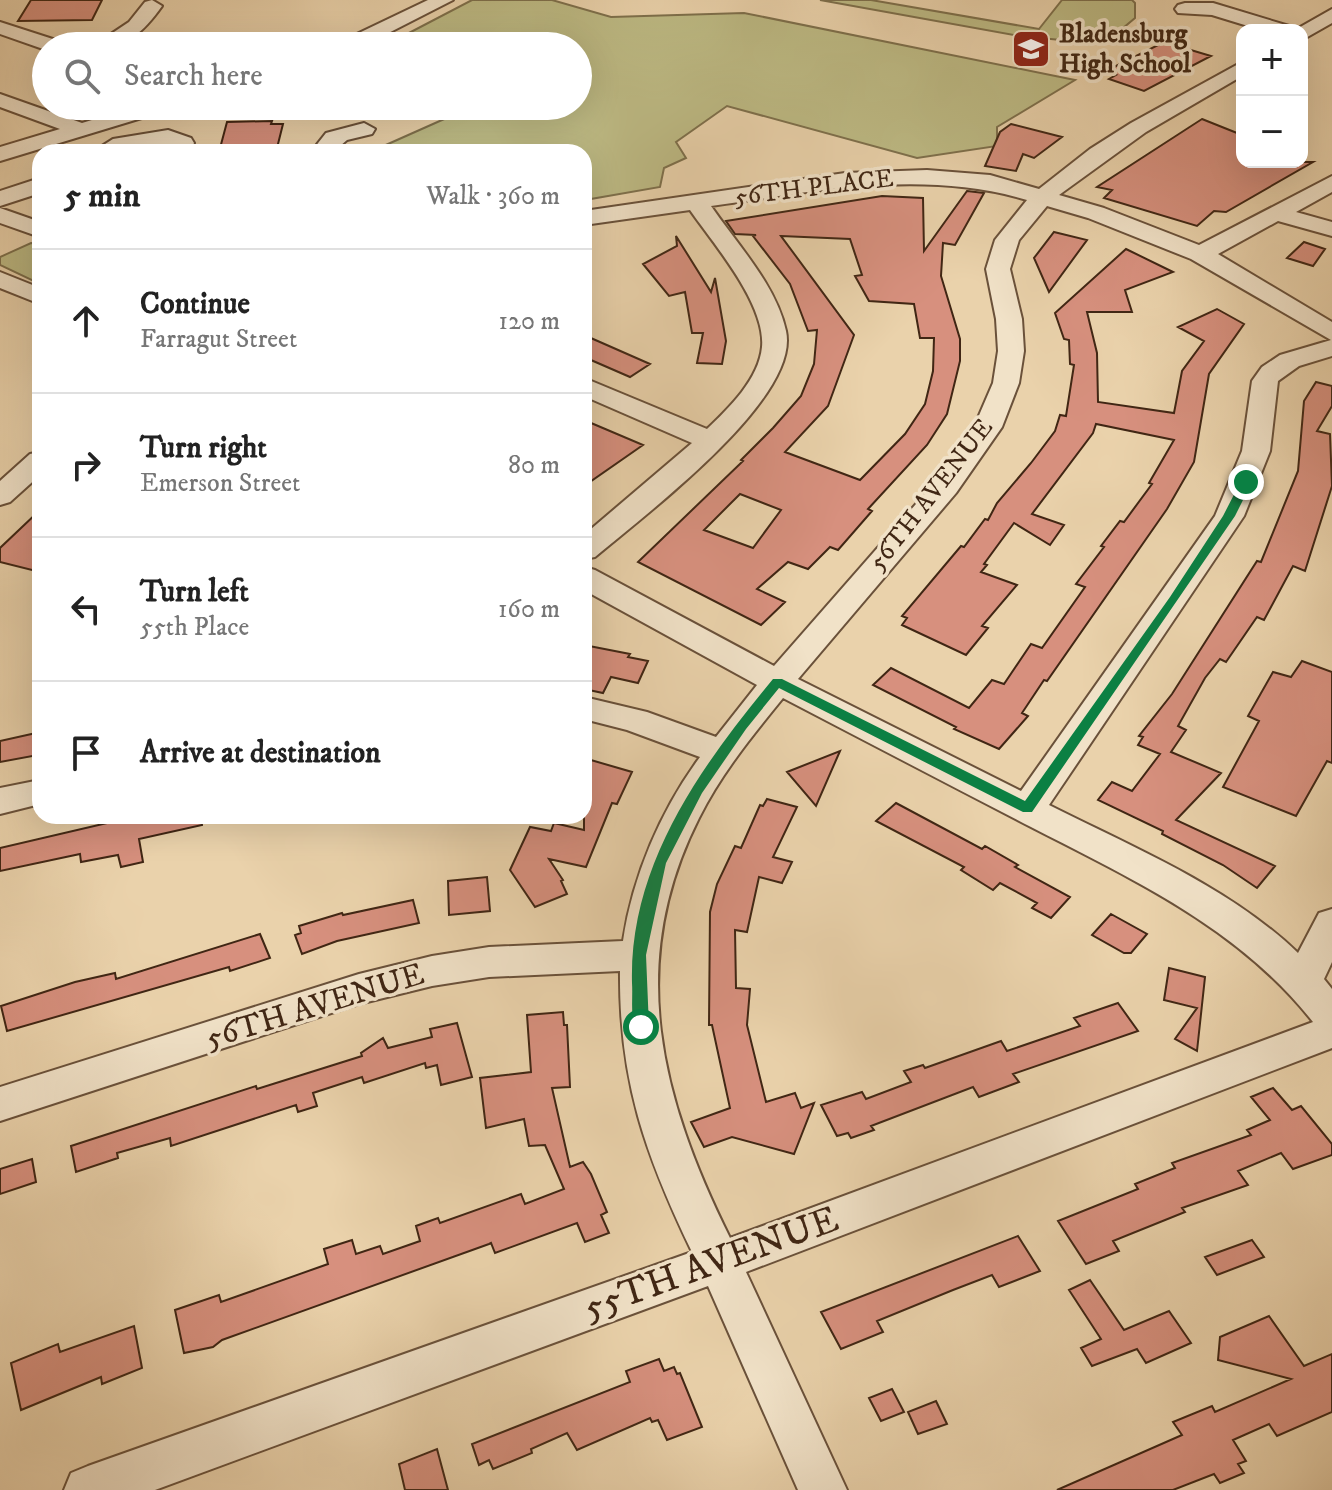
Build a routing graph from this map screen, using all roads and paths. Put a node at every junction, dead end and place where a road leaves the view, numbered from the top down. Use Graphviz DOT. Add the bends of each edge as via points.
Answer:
graph roads {
  1 [pos="443,0"];
  2 [pos="1215,5"];
  3 [pos="152,6"];
  4 [pos="1185,9"];
  5 [pos="1332,15"];
  6 [pos="1266,24"];
  7 [pos="0,28"];
  8 [pos="112,32"];
  9 [pos="376,32"];
  10 [pos="32,33"];
  11 [pos="1308,37"];
  12 [pos="1236,72"];
  13 [pos="0,100"];
  14 [pos="32,110"];
  15 [pos="62,120"];
  16 [pos="114,120"];
  17 [pos="87,128"];
  18 [pos="364,129"];
  19 [pos="32,144"];
  20 [pos="33,144"];
  21 [pos="108,144"];
  22 [pos="137,144"];
  23 [pos="183,144"];
  24 [pos="326,144"];
  25 [pos="0,154"];
  26 [pos="1332,183"];
  27 [pos="32,189"];
  28 [pos="1044,196"];
  29 [pos="0,199"];
  30 [pos="696,202"];
  31 [pos="1278,214"];
  32 [pos="0,215"];
  33 [pos="592,217"];
  34 [pos="32,227"];
  35 [pos="1332,229"];
  36 [pos="1200,254"];
  37 [pos="0,279"];
  38 [pos="32,293"];
  39 [pos="1332,333"];
  40 [pos="1332,348"];
  41 [pos="592,389"];
  42 [pos="709,440"];
  43 [pos="32,466"];
  44 [pos="4,488"];
  45 [pos="592,543"];
  46 [pos="592,581"];
  47 [pos="778,682"];
  48 [pos="592,710"];
  49 [pos="723,752"];
  50 [pos="32,794"];
  51 [pos="0,801"];
  52 [pos="1028,808"];
  53 [pos="1332,923"];
  54 [pos="639,955"];
  55 [pos="1304,980"];
  56 [pos="1332,1017"];
  57 [pos="1332,1031"];
  58 [pos="0,1104"];
  59 [pos="719,1262"];
  60 [pos="88,1490"];
  61 [pos="823,1490"];
  1 -- 9 [label="street"];
  2 -- 4 [label="street"];
  2 -- 6 [label="street"];
  3 -- 8 [label="street" via="136,26"];
  5 -- 11 [label="street"];
  7 -- 10 [label="street"];
  12 -- 28 [label="street, 56TH AVENUE" via="1082,165"];
  13 -- 14 [label="street"];
  15 -- 17 [label="street"];
  16 -- 17 [label="street"];
  17 -- 20 [label="street"];
  17 -- 21 [label="street"];
  18 -- 24 [label="street"];
  19 -- 25 [label="street"];
  22 -- 23 [label="street" via="168,137"];
  26 -- 31 [label="street"];
  27 -- 29 [label="street"];
  28 -- 30 [label="street, 56TH PLACE" via="990,182 927,177 845,180"];
  28 -- 36 [label="street, 56TH PLACE"];
  28 -- 47 [label="street, 56TH AVENUE" via="1013,229 1001,251 998,282 1012,342 1005,388 984,434"];
  30 -- 33 [label="street, 56TH PLACE"];
  30 -- 42 [label="street" via="759,300 775,347 761,386"];
  31 -- 35 [label="street"];
  31 -- 36 [label="street"];
  32 -- 34 [label="street"];
  36 -- 39 [label="street, 56TH PLACE"];
  37 -- 38 [label="street"];
  40 -- 52 [label="street" via="1294,358 1269,376 1262,387 1258,440 1229,516"];
  41 -- 42 [label="street"];
  42 -- 45 [label="street"];
  43 -- 44 [label="street"];
  46 -- 47 [label="street"];
  47 -- 49 [label="street, 56TH AVENUE"];
  47 -- 52 [label="street"];
  48 -- 49 [label="street"];
  49 -- 54 [label="street, 56TH AVENUE" via="676,825 659,863"];
  50 -- 51 [label="street"];
  52 -- 55 [label="street" via="1226,915"];
  53 -- 55 [label="street"];
  54 -- 58 [label="street, 56TH AVENUE" via="489,962 432,971 359,989"];
  54 -- 59 [label="street, 56TH AVENUE" via="647,1075 661,1131"];
  55 -- 56 [label="street"];
  57 -- 59 [label="street, 55TH AVENUE"];
  59 -- 60 [label="street, 55TH AVENUE"];
  59 -- 61 [label="street, 56TH AVENUE"];
}
